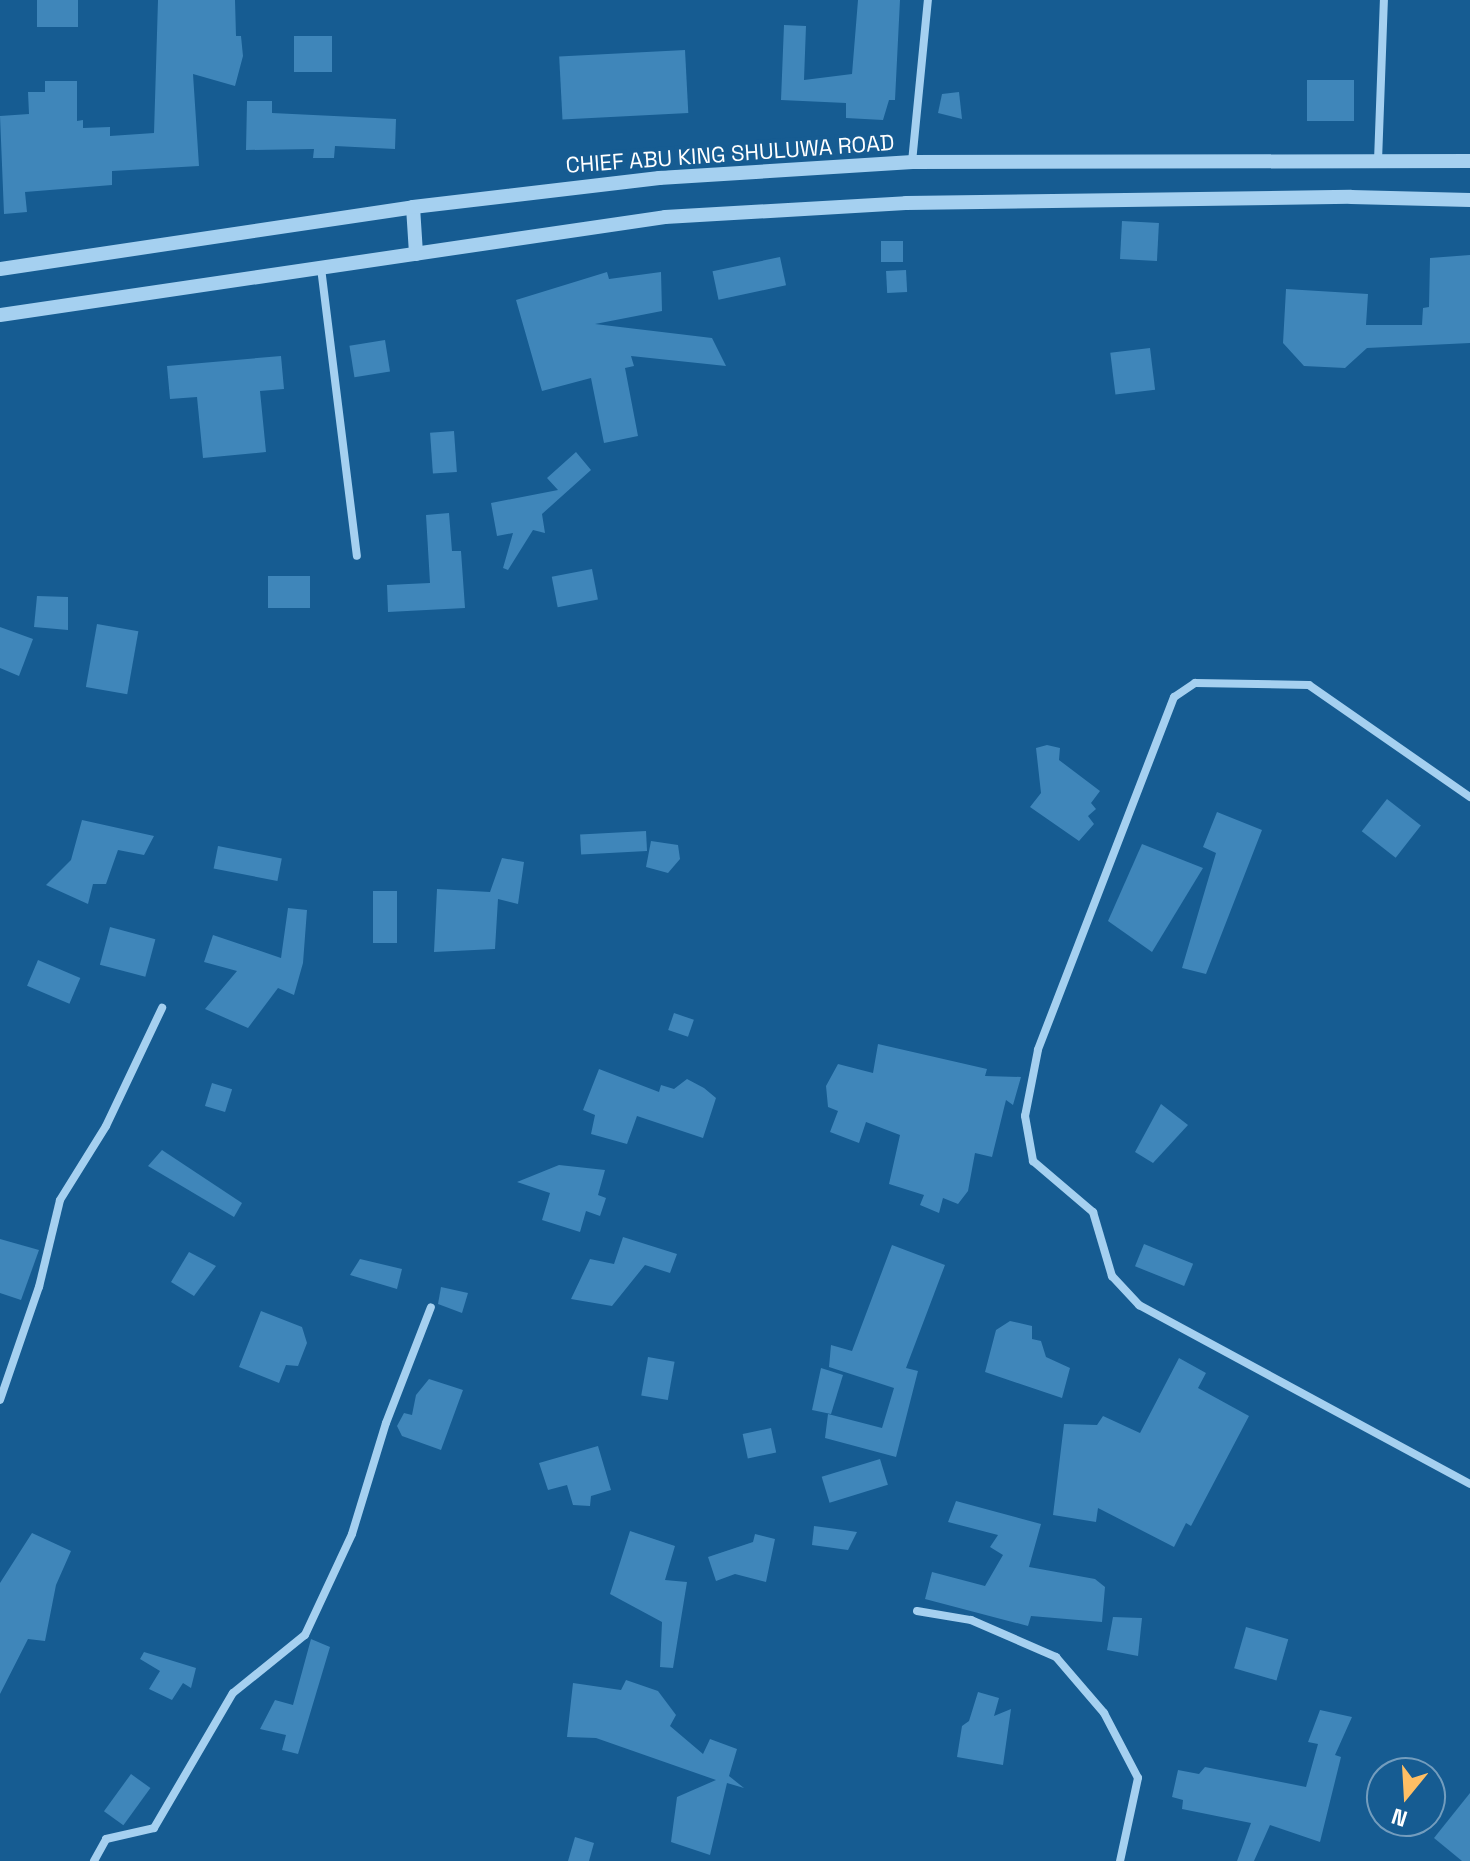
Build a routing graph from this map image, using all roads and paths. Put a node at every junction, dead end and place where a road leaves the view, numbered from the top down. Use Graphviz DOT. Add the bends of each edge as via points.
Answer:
graph roads {
  1 [pos="928,0"];
  2 [pos="1384,0"];
  3 [pos="1378,161"];
  4 [pos="1470,161"];
  5 [pos="912,162"];
  6 [pos="1470,200"];
  7 [pos="413,207"];
  8 [pos="416,254"];
  9 [pos="321,268"];
  10 [pos="0,269"];
  11 [pos="0,315"];
  12 [pos="357,556"];
  13 [pos="1470,797"];
  14 [pos="162,1008"];
  15 [pos="431,1307"];
  16 [pos="0,1400"];
  17 [pos="1470,1484"];
  18 [pos="917,1611"];
  19 [pos="94,1861"];
  20 [pos="1120,1861"];
  1 -- 5 [label="street"];
  2 -- 3 [label="street"];
  3 -- 4 [label="street, CHIEF ABU KING SHULUWA ROAD"];
  3 -- 5 [label="street, CHIEF ABU KING SHULUWA ROAD"];
  5 -- 7 [label="street, CHIEF ABU KING SHULUWA ROAD" via="659,178"];
  6 -- 8 [label="street" via="906,203 665,217"];
  7 -- 8 [label="street"];
  7 -- 10 [label="street, CHIEF ABU KING SHULUWA ROAD"];
  8 -- 9 [label="street"];
  9 -- 11 [label="street"];
  9 -- 12 [label="street"];
  13 -- 17 [label="street" via="1309,685 1195,683 1174,697 1038,1050 1025,1116 1033,1161 1093,1212 1112,1276 1139,1305"];
  14 -- 16 [label="street" via="106,1126 60,1200 39,1287"];
  15 -- 19 [label="street" via="386,1423 352,1534 305,1635 233,1693 154,1828 106,1839"];
  18 -- 20 [label="street" via="971,1620 1056,1657 1104,1713 1138,1778"];
}
